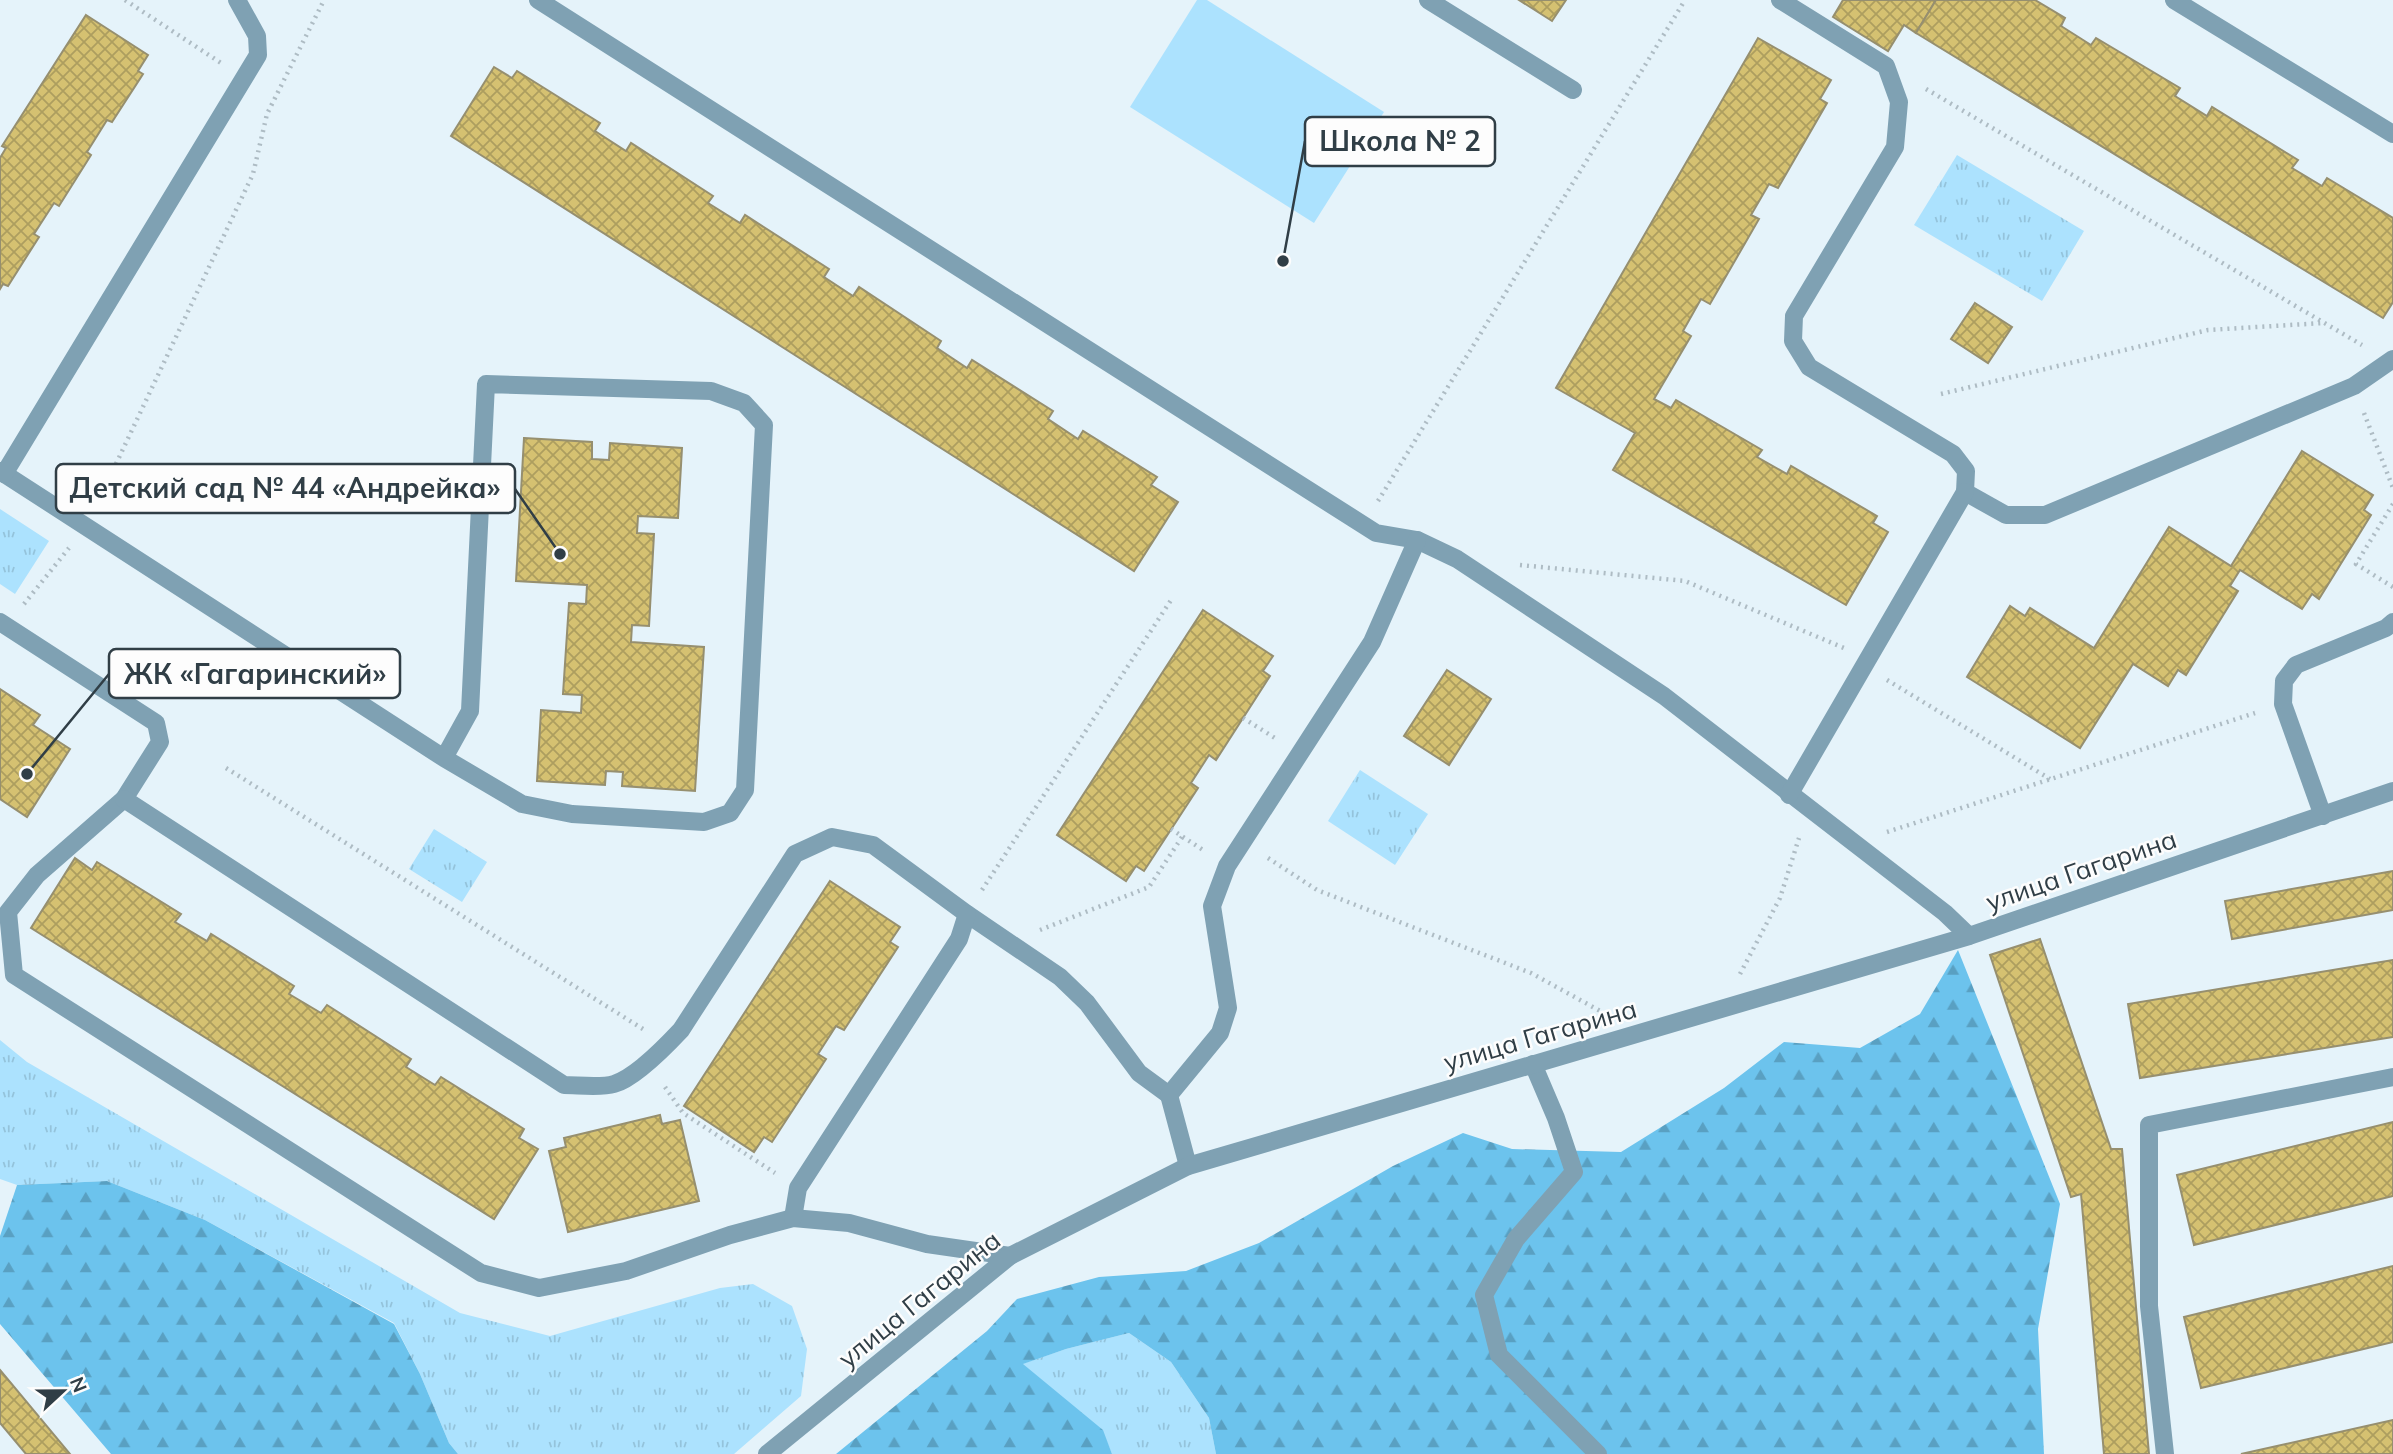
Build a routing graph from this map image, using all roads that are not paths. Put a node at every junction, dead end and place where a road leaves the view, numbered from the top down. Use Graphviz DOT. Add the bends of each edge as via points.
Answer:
graph roads {
  1 [pos="237,0"];
  2 [pos="538,0"];
  3 [pos="1428,0"];
  4 [pos="1780,0"];
  5 [pos="2174,0"];
  6 [pos="1573,90"];
  7 [pos="2393,134"];
  8 [pos="2391,360"];
  9 [pos="2,473"];
  10 [pos="1965,492"];
  11 [pos="1417,540"];
  12 [pos="2393,622"];
  13 [pos="3,624"];
  14 [pos="444,758"];
  15 [pos="2393,791"];
  16 [pos="1789,795"];
  17 [pos="124,799"];
  18 [pos="2323,816"];
  19 [pos="4,909"];
  20 [pos="967,914"];
  21 [pos="1969,936"];
  22 [pos="1533,1064"];
  23 [pos="2393,1077"];
  24 [pos="1169,1095"];
  25 [pos="1188,1166"];
  26 [pos="793,1218"];
  27 [pos="1010,1256"];
  28 [pos="767,1454"];
  29 [pos="1598,1454"];
  30 [pos="2165,1454"];
  1 -- 9 [label="street" via="257,36 258,55"];
  2 -- 11 [label="street" via="1376,533"];
  3 -- 6 [label="street"];
  4 -- 10 [label="street" via="1886,65 1899,102 1895,147 1794,316 1793,341 1810,367 1953,454 1966,471"];
  5 -- 7 [label="street"];
  8 -- 10 [label="street" via="2354,386 2045,515 2006,515"];
  9 -- 14 [label="street"];
  10 -- 16 [label="street"];
  11 -- 16 [label="street" via="1457,559 1664,696"];
  11 -- 24 [label="street" via="1372,642 1227,866 1212,906 1228,1008 1220,1033"];
  12 -- 18 [label="street" via="2296,665 2284,681 2283,704"];
  13 -- 17 [label="street" via="156,723 160,742"];
  14 -- 14 [label="street" via="522,804 704,822 730,813 745,790 764,425 744,403 711,391 486,384 470,711"];
  15 -- 18 [label="street, улица Гагарина"];
  16 -- 21 [label="street"];
  17 -- 19 [label="street"];
  17 -- 20 [label="street" via="564,1085 614,1084 649,1063 681,1030 795,855 832,837 873,845"];
  18 -- 21 [label="street, улица Гагарина"];
  19 -- 26 [label="street" via="14,975 481,1273 539,1288 626,1271"];
  20 -- 24 [label="street" via="1060,977 1087,1003 1139,1073"];
  20 -- 26 [label="street" via="959,939 798,1188"];
  21 -- 22 [label="street, улица Гагарина"];
  22 -- 25 [label="street, улица Гагарина"];
  22 -- 29 [label="street" via="1574,1172 1516,1239 1484,1295 1499,1355"];
  23 -- 30 [label="street" via="2149,1125 2150,1306"];
  24 -- 25 [label="street"];
  25 -- 27 [label="street, улица Гагарина"];
  26 -- 27 [label="street" via="849,1223 927,1244"];
  27 -- 28 [label="street, улица Гагарина"];
}
